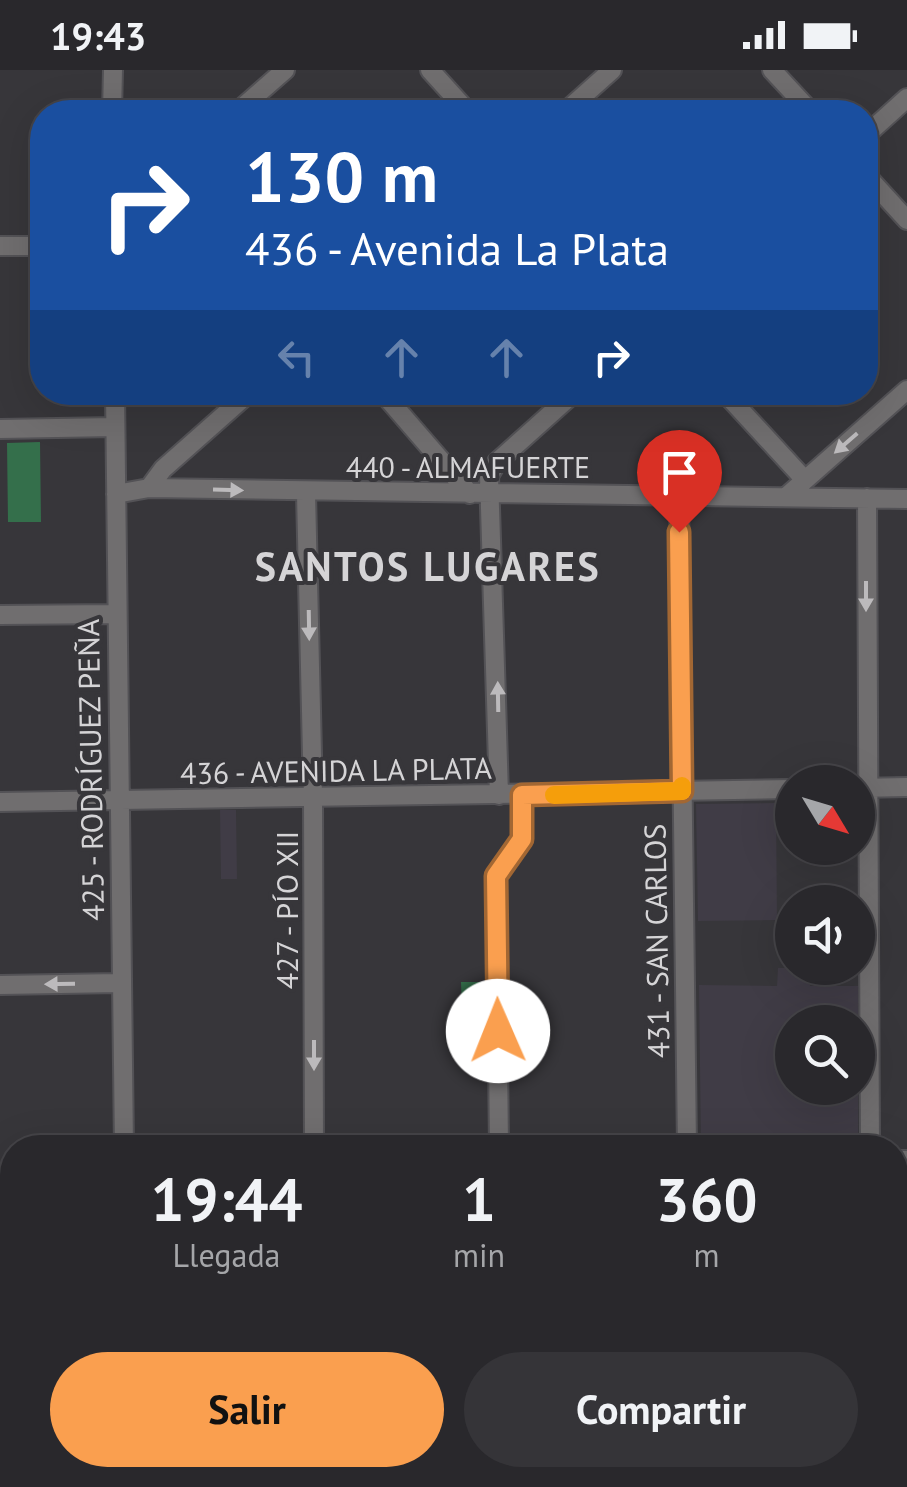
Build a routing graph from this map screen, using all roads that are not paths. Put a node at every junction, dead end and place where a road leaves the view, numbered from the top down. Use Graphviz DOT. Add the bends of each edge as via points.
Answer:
graph roads {
  1 [pos="113,70"];
  2 [pos="285,70"];
  3 [pos="430,70"];
  4 [pos="612,70"];
  5 [pos="772,70"];
  6 [pos="907,98"];
  7 [pos="116,100"];
  8 [pos="251,100"];
  9 [pos="457,100"];
  10 [pos="578,100"];
  11 [pos="799,100"];
  12 [pos="878,124"];
  13 [pos="878,188"];
  14 [pos="907,220"];
  15 [pos="0,246"];
  16 [pos="30,246"];
  17 [pos="907,390"];
  18 [pos="114,405"];
  19 [pos="235,405"];
  20 [pos="394,405"];
  21 [pos="561,405"];
  22 [pos="736,405"];
  23 [pos="114,427"];
  24 [pos="0,429"];
  25 [pos="804,480"];
  26 [pos="149,488"];
  27 [pos="306,492"];
  28 [pos="116,494"];
  29 [pos="480,494"];
  30 [pos="678,495"];
  31 [pos="787,496"];
  32 [pos="866,498"];
  33 [pos="907,499"];
  34 [pos="116,614"];
  35 [pos="0,615"];
  36 [pos="862,765"];
  37 [pos="907,787"];
  38 [pos="875,788"];
  39 [pos="775,789"];
  40 [pos="682,791"];
  41 [pos="499,794"];
  42 [pos="522,795"];
  43 [pos="313,798"];
  44 [pos="118,801"];
  45 [pos="0,802"];
  46 [pos="864,865"];
  47 [pos="119,984"];
  48 [pos="0,985"];
  49 [pos="124,1135"];
  50 [pos="314,1135"];
  51 [pos="499,1135"];
  52 [pos="686,1135"];
  53 [pos="870,1135"];
  1 -- 7 [label="street"];
  2 -- 8 [label="street"];
  3 -- 9 [label="street"];
  4 -- 10 [label="street"];
  5 -- 11 [label="street"];
  6 -- 12 [label="street"];
  13 -- 14 [label="street"];
  15 -- 16 [label="street"];
  17 -- 25 [label="street, one-way"];
  18 -- 23 [label="street, 425 - RODRÍGUEZ PEÑA"];
  19 -- 26 [label="street"];
  20 -- 29 [label="street"];
  21 -- 29 [label="street" via="497,462"];
  22 -- 25 [label="street"];
  23 -- 24 [label="street"];
  23 -- 28 [label="street, 425 - RODRÍGUEZ PEÑA"];
  25 -- 31 [label="street"];
  26 -- 27 [label="street, 440 - ALMAFUERTE, one-way"];
  26 -- 28 [label="street, 440 - ALMAFUERTE"];
  27 -- 29 [label="street, 440 - ALMAFUERTE"];
  27 -- 43 [label="street, 427 - PÍO XII, one-way"];
  28 -- 34 [label="street, 425 - RODRÍGUEZ PEÑA"];
  29 -- 30 [label="street, 440 - ALMAFUERTE"];
  41 -- 29 [label="street, one-way" via="494,509"];
  30 -- 31 [label="street, 440 - ALMAFUERTE"];
  30 -- 40 [label="street, 431 - SAN CARLOS"];
  31 -- 32 [label="street, 440 - ALMAFUERTE"];
  32 -- 33 [label="street, 440 - ALMAFUERTE"];
  32 -- 36 [label="street, one-way"];
  34 -- 35 [label="street"];
  34 -- 44 [label="street, 425 - RODRÍGUEZ PEÑA"];
  37 -- 38 [label="street"];
  39 -- 40 [label="street, 436 - AVENIDA LA PLATA"];
  40 -- 42 [label="street, 436 - AVENIDA LA PLATA"];
  40 -- 52 [label="street, 431 - SAN CARLOS"];
  41 -- 42 [label="street, 436 - AVENIDA LA PLATA"];
  41 -- 43 [label="street, 436 - AVENIDA LA PLATA"];
  42 -- 51 [label="street" via="522,839 496,876"];
  43 -- 44 [label="street, 436 - AVENIDA LA PLATA"];
  43 -- 50 [label="street, 427 - PÍO XII, one-way"];
  44 -- 45 [label="street, 436 - AVENIDA LA PLATA"];
  44 -- 47 [label="street, 425 - RODRÍGUEZ PEÑA"];
  46 -- 53 [label="street"];
  47 -- 48 [label="street, one-way"];
  47 -- 49 [label="street, 425 - RODRÍGUEZ PEÑA"];
}
